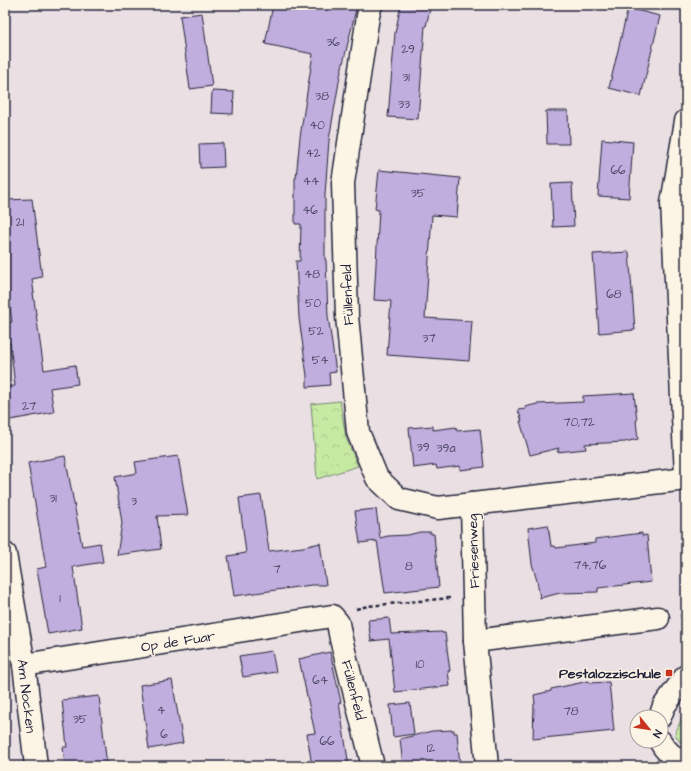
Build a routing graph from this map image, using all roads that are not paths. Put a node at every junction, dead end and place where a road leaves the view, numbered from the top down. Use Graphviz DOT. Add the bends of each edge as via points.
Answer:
graph roads {
  1 [pos="371,5"];
  2 [pos="686,121"];
  3 [pos="686,474"];
  4 [pos="686,479"];
  5 [pos="472,504"];
  6 [pos="5,554"];
  7 [pos="332,616"];
  8 [pos="658,618"];
  9 [pos="476,641"];
  10 [pos="24,666"];
  11 [pos="686,676"];
  12 [pos="663,709"];
  13 [pos="664,749"];
  14 [pos="686,762"];
  15 [pos="36,766"];
  16 [pos="373,766"];
  17 [pos="487,766"];
  1 -- 5 [label="street, Füllenfeld" via="343,184 347,316 358,432 378,478 399,499 438,508"];
  2 -- 3 [label="street" via="672,203"];
  4 -- 5 [label="street, Friesenweg"];
  5 -- 9 [label="street, Friesenweg"];
  6 -- 10 [label="street, Am Nocken"];
  7 -- 10 [label="street, Op de Fuar"];
  7 -- 16 [label="street, Füllenfeld" via="338,623"];
  8 -- 9 [label="street"];
  9 -- 17 [label="street, Friesenweg"];
  10 -- 15 [label="street, Am Nocken"];
  11 -- 12 [label="street"];
  13 -- 14 [label="street" via="675,758"];
}
